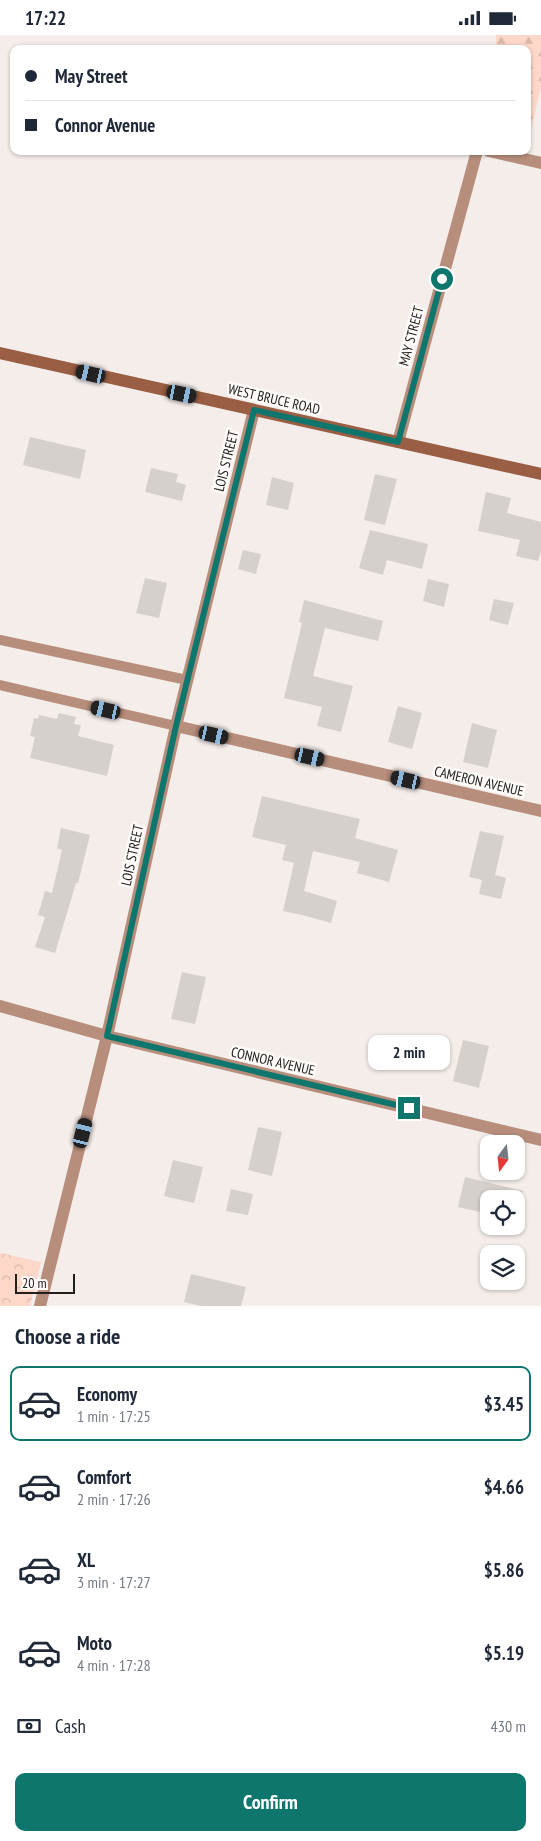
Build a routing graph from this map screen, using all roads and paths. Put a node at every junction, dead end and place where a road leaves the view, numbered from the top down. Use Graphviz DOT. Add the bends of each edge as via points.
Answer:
graph roads {
  1 [pos="476,155"];
  2 [pos="506,155"];
  3 [pos="541,163"];
  4 [pos="0,353"];
  5 [pos="254,410"];
  6 [pos="398,442"];
  7 [pos="541,474"];
  8 [pos="0,640"];
  9 [pos="188,680"];
  10 [pos="0,685"];
  11 [pos="176,726"];
  12 [pos="541,811"];
  13 [pos="0,1006"];
  14 [pos="107,1036"];
  15 [pos="541,1140"];
  16 [pos="40,1306"];
  1 -- 6 [label="street, MAY STREET"];
  2 -- 3 [label="street"];
  4 -- 5 [label="street, WEST BRUCE ROAD"];
  5 -- 6 [label="street, WEST BRUCE ROAD"];
  5 -- 9 [label="street, LOIS STREET"];
  6 -- 7 [label="street, WEST BRUCE ROAD"];
  8 -- 9 [label="lane"];
  9 -- 11 [label="street, LOIS STREET"];
  10 -- 11 [label="lane"];
  11 -- 12 [label="street, CAMERON AVENUE"];
  11 -- 14 [label="street, LOIS STREET"];
  13 -- 14 [label="street, CONNOR AVENUE"];
  14 -- 15 [label="street, CONNOR AVENUE"];
  14 -- 16 [label="street, LOIS STREET"];
}
